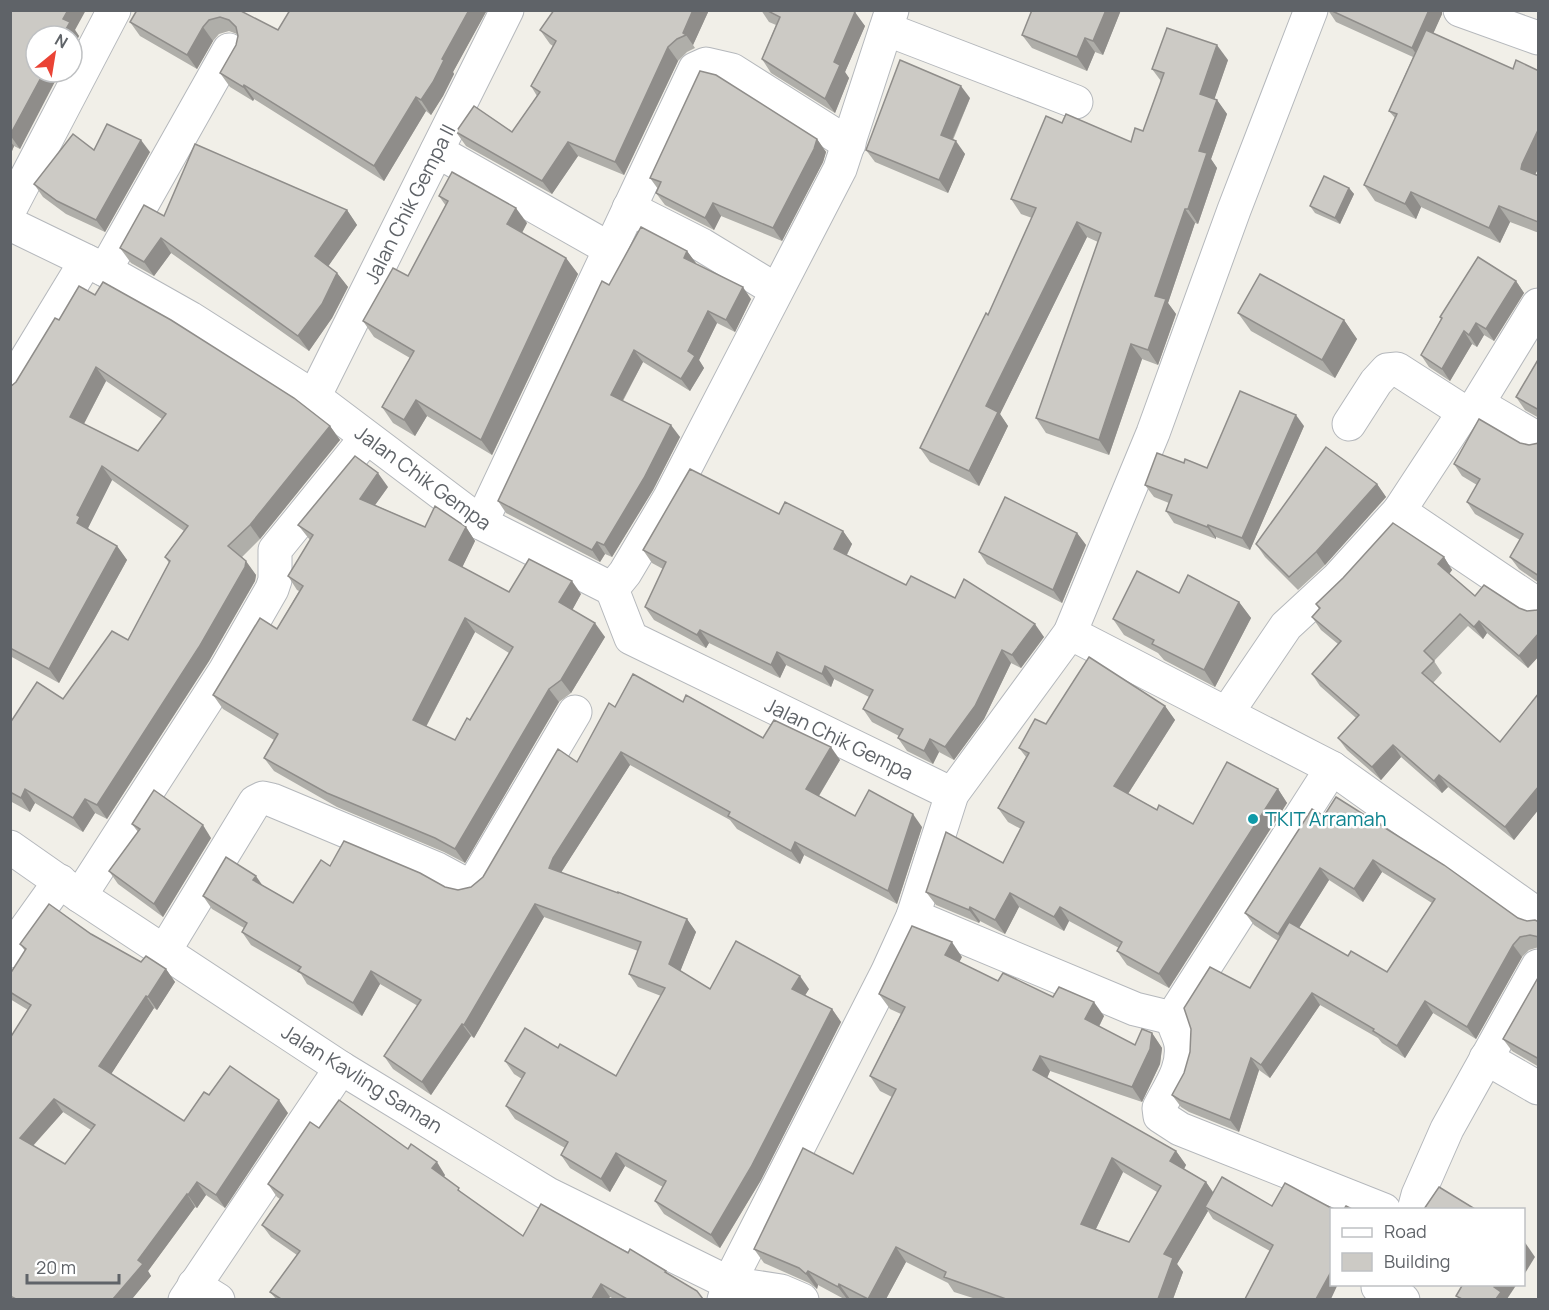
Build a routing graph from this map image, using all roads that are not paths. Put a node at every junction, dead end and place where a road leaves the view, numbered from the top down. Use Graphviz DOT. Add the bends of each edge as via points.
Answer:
graph roads {
  1 [pos="114,10"];
  2 [pos="507,10"];
  3 [pos="1311,10"];
  4 [pos="1460,10"];
  5 [pos="889,20"];
  6 [pos="1539,38"];
  7 [pos="229,50"];
  8 [pos="1076,102"];
  9 [pos="849,144"];
  10 [pos="437,151"];
  11 [pos="629,208"];
  12 [pos="10,209"];
  13 [pos="10,224"];
  14 [pos="610,249"];
  15 [pos="96,265"];
  16 [pos="776,290"];
  17 [pos="1539,305"];
  18 [pos="10,386"];
  19 [pos="314,398"];
  20 [pos="1470,409"];
  21 [pos="1349,424"];
  22 [pos="366,438"];
  23 [pos="1539,439"];
  24 [pos="1399,511"];
  25 [pos="481,523"];
  26 [pos="612,589"];
  27 [pos="1539,605"];
  28 [pos="1070,633"];
  29 [pos="575,712"];
  30 [pos="1227,713"];
  31 [pos="1332,768"];
  32 [pos="952,794"];
  33 [pos="10,847"];
  34 [pos="70,888"];
  35 [pos="1539,915"];
  36 [pos="914,916"];
  37 [pos="165,950"];
  38 [pos="10,951"];
  39 [pos="1539,966"];
  40 [pos="1172,1018"];
  41 [pos="1486,1058"];
  42 [pos="341,1068"];
  43 [pos="1539,1088"];
  44 [pos="1381,1208"];
  45 [pos="1414,1208"];
  46 [pos="726,1291"];
  47 [pos="199,1295"];
  48 [pos="802,1299"];
  1 -- 12 [label="street"];
  2 -- 10 [label="street, Jalan Chik Gempa II"];
  3 -- 28 [label="street" via="1153,433"];
  4 -- 6 [label="street"];
  5 -- 8 [label="street"];
  5 -- 9 [label="street"];
  7 -- 15 [label="street"];
  9 -- 11 [label="street" via="732,70 706,64 695,69"];
  9 -- 16 [label="street" via="840,169"];
  10 -- 14 [label="street"];
  10 -- 19 [label="street, Jalan Chik Gempa II"];
  11 -- 14 [label="street"];
  11 -- 16 [label="street" via="702,245"];
  13 -- 15 [label="street, Jalan Chik Gempa"];
  14 -- 25 [label="street"];
  15 -- 18 [label="street"];
  15 -- 19 [label="street, Jalan Chik Gempa" via="190,318"];
  16 -- 26 [label="street" via="669,499"];
  17 -- 20 [label="street"];
  19 -- 22 [label="street, Jalan Chik Gempa"];
  20 -- 21 [label="street" via="1397,369 1387,370"];
  20 -- 23 [label="street" via="1485,408"];
  20 -- 24 [label="street"];
  22 -- 25 [label="street, Jalan Chik Gempa"];
  22 -- 34 [label="street" via="275,550 272,589 225,671"];
  24 -- 27 [label="street"];
  24 -- 30 [label="street" via="1338,579 1286,626"];
  25 -- 26 [label="street, Jalan Chik Gempa"];
  26 -- 32 [label="street, Jalan Chik Gempa" via="631,638"];
  28 -- 30 [label="street"];
  28 -- 32 [label="street"];
  29 -- 37 [label="street" via="476,880 470,884 263,798 255,802"];
  30 -- 31 [label="street"];
  31 -- 35 [label="street"];
  31 -- 40 [label="street"];
  32 -- 36 [label="street"];
  33 -- 34 [label="street, Jalan Kavling Saman"];
  34 -- 37 [label="street, Jalan Kavling Saman"];
  34 -- 38 [label="street"];
  36 -- 40 [label="street" via="1135,1009"];
  36 -- 46 [label="street"];
  37 -- 42 [label="street, Jalan Kavling Saman"];
  39 -- 41 [label="street"];
  40 -- 44 [label="street" via="1181,1042 1181,1064 1159,1108 1160,1116 1180,1130"];
  41 -- 43 [label="street"];
  41 -- 45 [label="street" via="1447,1129"];
  42 -- 46 [label="street, Jalan Kavling Saman" via="548,1194"];
  42 -- 47 [label="street"];
  46 -- 48 [label="street, Jalan Kavling Saman" via="780,1291"];
}
